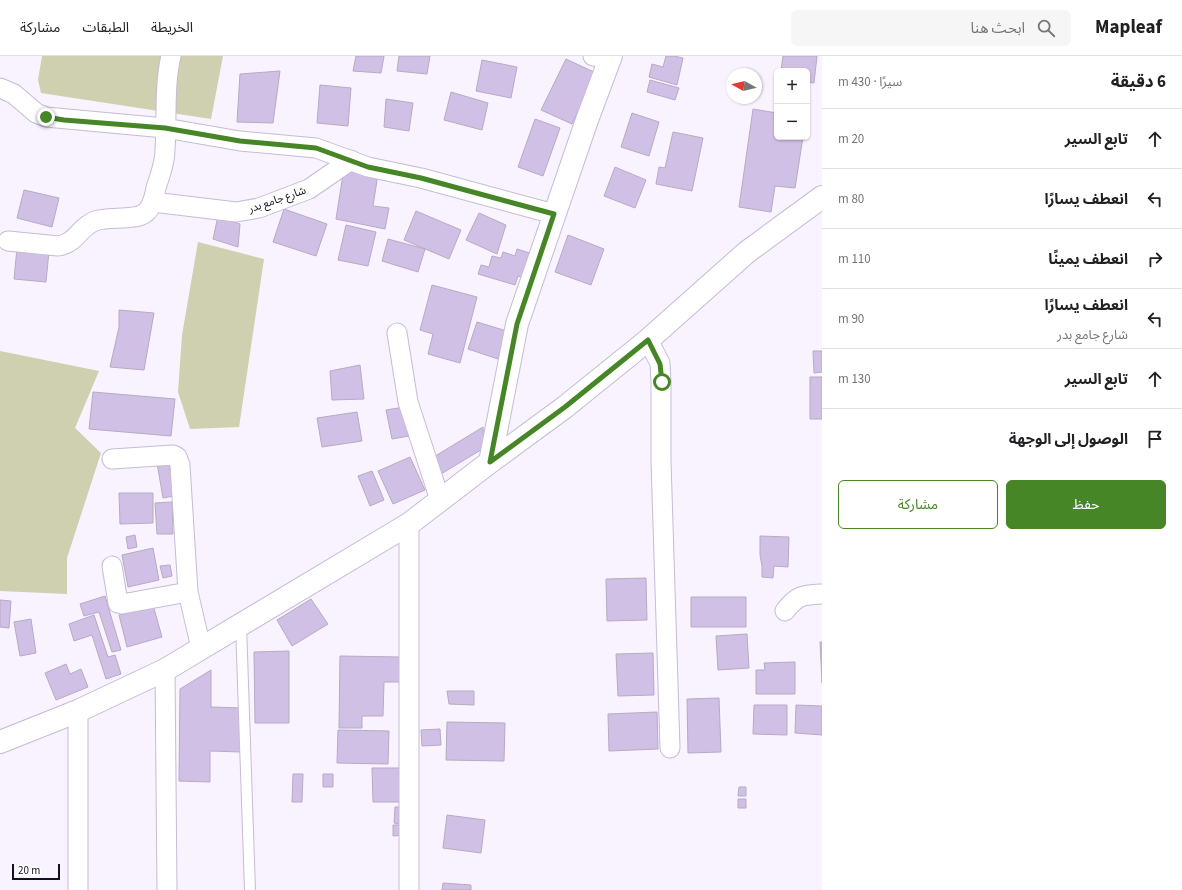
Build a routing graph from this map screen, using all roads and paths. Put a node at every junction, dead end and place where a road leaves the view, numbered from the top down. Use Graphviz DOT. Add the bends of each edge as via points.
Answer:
graph roads {
  1 [pos="171,56"];
  2 [pos="604,57"];
  3 [pos="0,88"];
  4 [pos="165,128"];
  5 [pos="351,160"];
  6 [pos="822,197"];
  7 [pos="153,202"];
  8 [pos="554,214"];
  9 [pos="8,241"];
  10 [pos="398,333"];
  11 [pos="648,340"];
  12 [pos="112,459"];
  13 [pos="490,462"];
  14 [pos="440,500"];
  15 [pos="409,524"];
  16 [pos="112,566"];
  17 [pos="188,592"];
  18 [pos="822,594"];
  19 [pos="785,612"];
  20 [pos="241,625"];
  21 [pos="201,648"];
  22 [pos="165,670"];
  23 [pos="78,711"];
  24 [pos="0,742"];
  25 [pos="670,748"];
  26 [pos="78,890"];
  27 [pos="167,890"];
  28 [pos="250,890"];
  29 [pos="409,890"];
  1 -- 4 [label="street"];
  2 -- 8 [label="street" via="587,120"];
  3 -- 4 [label="street" via="14,94 36,113 46,117"];
  4 -- 5 [label="street" via="240,141 316,148"];
  4 -- 7 [label="street" via="163,168"];
  5 -- 7 [label="street, شارع جامع بدر" via="309,189 259,208 236,212"];
  5 -- 8 [label="street" via="368,167 421,178"];
  6 -- 11 [label="street" via="747,252"];
  7 -- 9 [label="street" via="145,213 134,217 95,220 66,245"];
  8 -- 13 [label="street" via="517,324"];
  10 -- 14 [label="street" via="408,402"];
  11 -- 13 [label="street" via="565,407"];
  11 -- 25 [label="street" via="660,364 662,382 661,461"];
  12 -- 17 [label="street" via="173,455 177,457 180,465"];
  13 -- 14 [label="street"];
  14 -- 15 [label="street"];
  15 -- 20 [label="street"];
  15 -- 29 [label="street"];
  16 -- 17 [label="street" via="118,603"];
  17 -- 21 [label="street"];
  18 -- 19 [label="street" via="801,596 792,601"];
  20 -- 21 [label="street"];
  20 -- 28 [label="lane"];
  21 -- 22 [label="street"];
  22 -- 23 [label="street"];
  22 -- 27 [label="street"];
  23 -- 24 [label="street"];
  23 -- 26 [label="street"];
}
